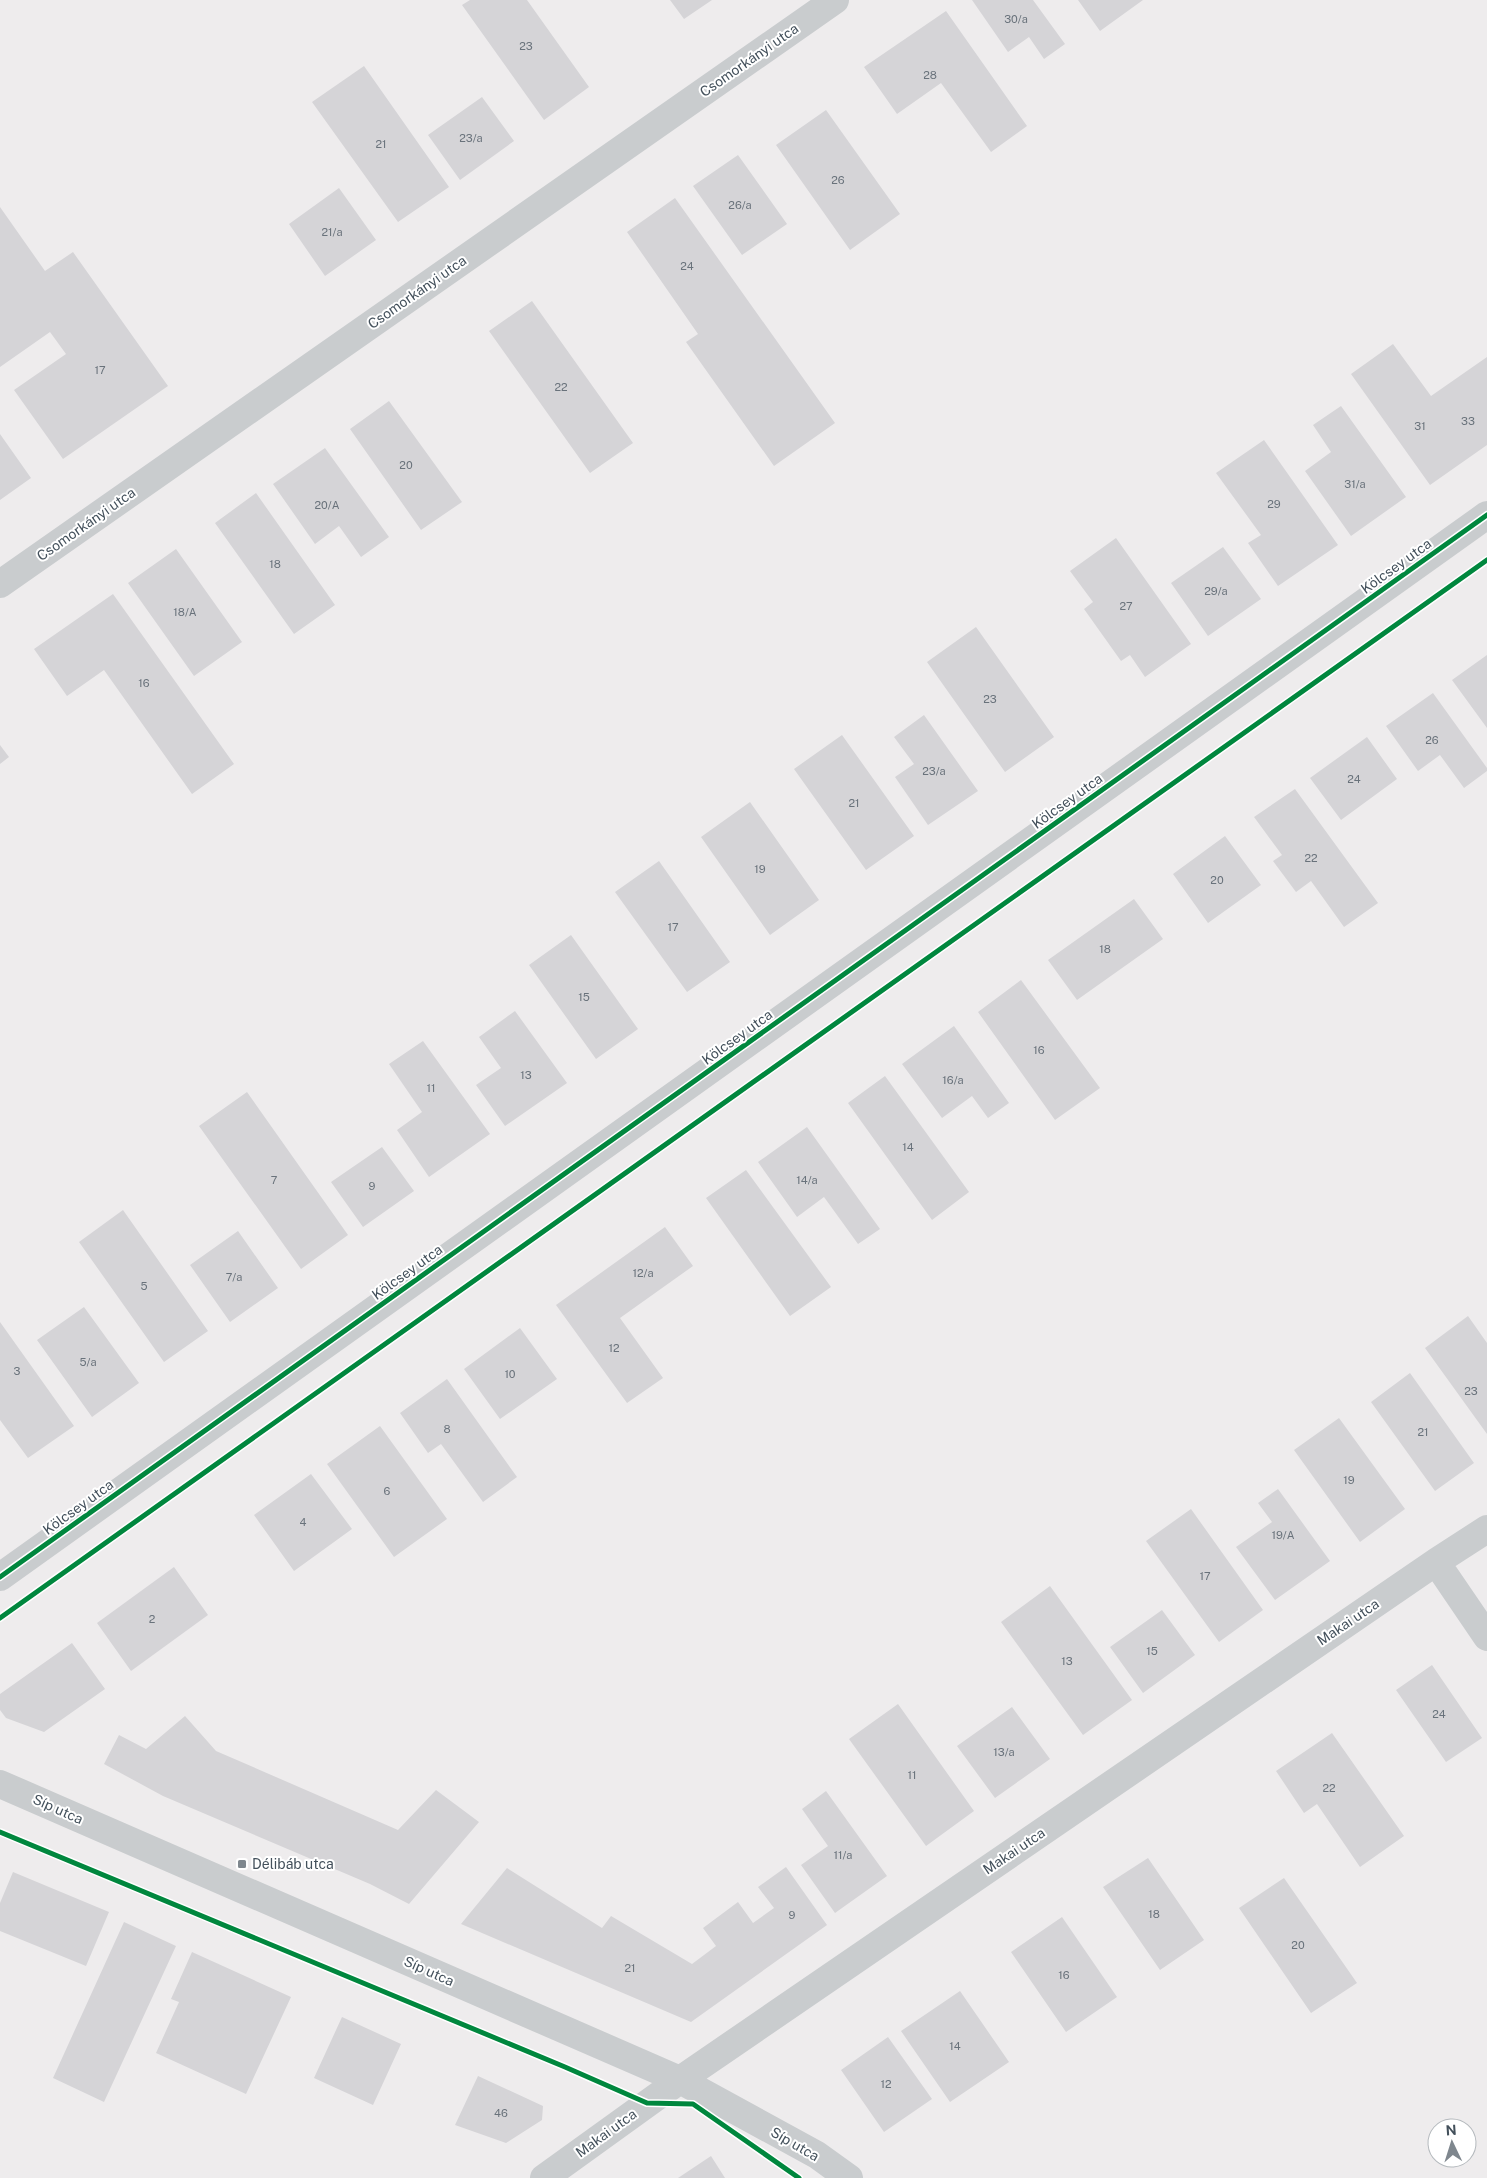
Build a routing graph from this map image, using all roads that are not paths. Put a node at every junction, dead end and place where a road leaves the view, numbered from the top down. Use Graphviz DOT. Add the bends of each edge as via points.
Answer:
graph roads {
  1 [pos="835,0"];
  2 [pos="1487,515"];
  3 [pos="0,584"];
  4 [pos="1487,1529"];
  5 [pos="1436,1562"];
  6 [pos="0,1577"];
  7 [pos="1487,1637"];
  8 [pos="0,1784"];
  9 [pos="680,2080"];
  10 [pos="544,2178"];
  11 [pos="849,2178"];
  1 -- 3 [label="street, Csomorkányi utca"];
  2 -- 6 [label="street, Kölcsey utca"];
  4 -- 5 [label="street, Makai utca"];
  5 -- 7 [label="street"];
  5 -- 9 [label="street, Makai utca"];
  8 -- 9 [label="street, Síp utca"];
  9 -- 10 [label="street, Makai utca"];
  9 -- 11 [label="street, Síp utca" via="817,2155"];
}
